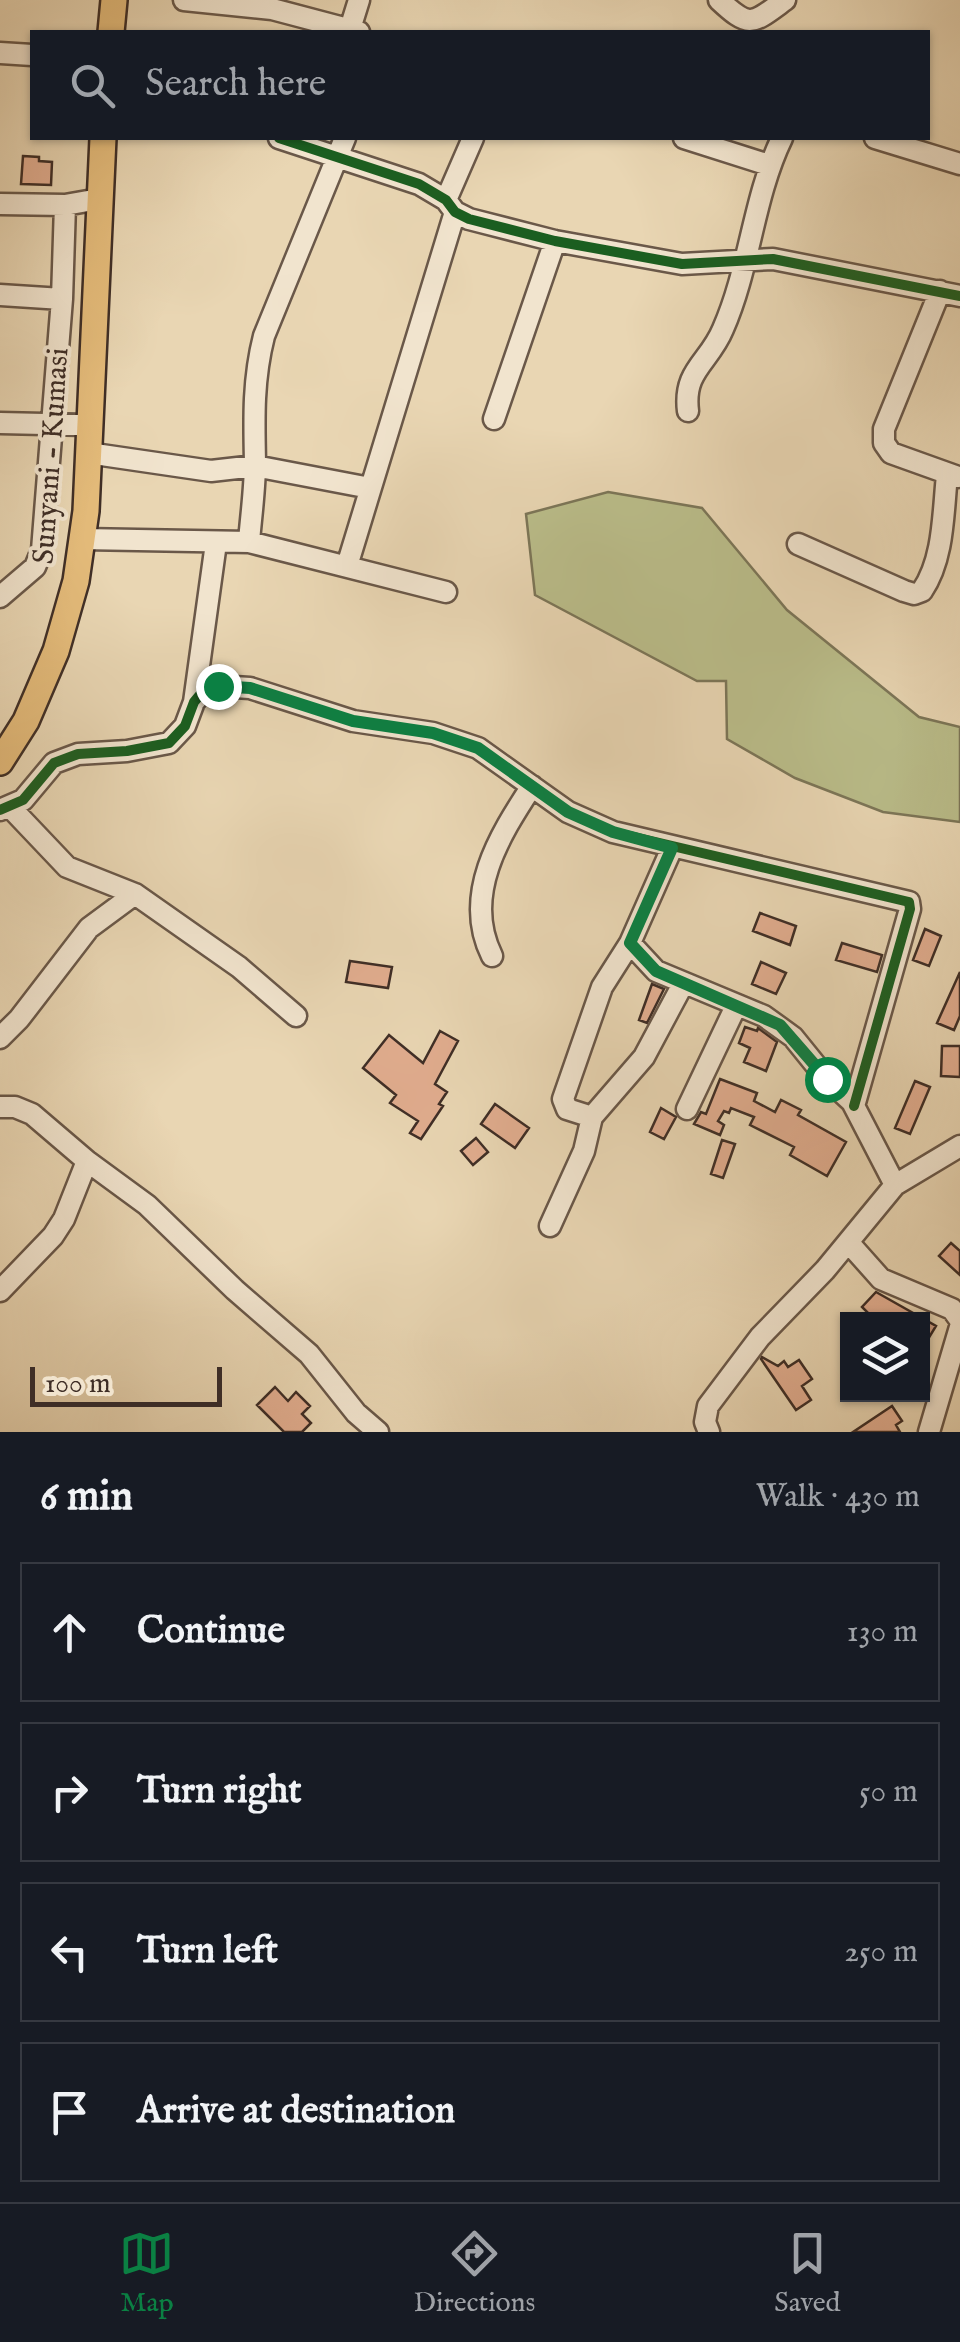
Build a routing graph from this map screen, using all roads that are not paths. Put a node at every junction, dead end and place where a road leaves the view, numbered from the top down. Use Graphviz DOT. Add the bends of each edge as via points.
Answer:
graph roads {
  1 [pos="114,0"];
  2 [pos="184,0"];
  3 [pos="359,0"];
  4 [pos="719,0"];
  5 [pos="784,0"];
  6 [pos="244,3"];
  7 [pos="111,30"];
  8 [pos="350,30"];
  9 [pos="354,30"];
  10 [pos="0,52"];
  11 [pos="30,55"];
  12 [pos="103,140"];
  13 [pos="294,140"];
  14 [pos="472,140"];
  15 [pos="690,140"];
  16 [pos="781,140"];
  17 [pos="882,140"];
  18 [pos="341,146"];
  19 [pos="960,164"];
  20 [pos="769,165"];
  21 [pos="98,199"];
  22 [pos="0,204"];
  23 [pos="64,205"];
  24 [pos="451,206"];
  25 [pos="555,241"];
  26 [pos="745,259"];
  27 [pos="950,293"];
  28 [pos="0,296"];
  29 [pos="62,299"];
  30 [pos="688,411"];
  31 [pos="494,419"];
  32 [pos="0,423"];
  33 [pos="52,424"];
  34 [pos="88,424"];
  35 [pos="88,453"];
  36 [pos="255,466"];
  37 [pos="953,476"];
  38 [pos="370,488"];
  39 [pos="82,540"];
  40 [pos="216,542"];
  41 [pos="249,542"];
  42 [pos="798,544"];
  43 [pos="347,566"];
  44 [pos="446,592"];
  45 [pos="0,597"];
  46 [pos="194,702"];
  47 [pos="0,762"];
  48 [pos="532,786"];
  49 [pos="5,809"];
  50 [pos="672,848"];
  51 [pos="135,894"];
  52 [pos="630,943"];
  53 [pos="492,956"];
  54 [pos="684,984"];
  55 [pos="736,1006"];
  56 [pos="296,1016"];
  57 [pos="0,1038"];
  58 [pos="0,1106"];
  59 [pos="854,1106"];
  60 [pos="687,1109"];
  61 [pos="592,1117"];
  62 [pos="960,1146"];
  63 [pos="87,1161"];
  64 [pos="895,1185"];
  65 [pos="550,1226"];
  66 [pos="848,1242"];
  67 [pos="0,1292"];
  68 [pos="960,1324"];
  69 [pos="378,1432"];
  70 [pos="709,1432"];
  71 [pos="929,1432"];
  1 -- 7 [label="main road"];
  2 -- 6 [label="street"];
  3 -- 9 [label="street"];
  4 -- 5 [label="street" via="750,22"];
  6 -- 8 [label="street"];
  10 -- 11 [label="street"];
  12 -- 21 [label="main road, Sunyani - Kumasi"];
  13 -- 18 [label="street"];
  14 -- 24 [label="street"];
  15 -- 20 [label="street"];
  16 -- 20 [label="street"];
  17 -- 19 [label="street"];
  18 -- 24 [label="street"];
  18 -- 36 [label="street" via="264,336 253,399"];
  20 -- 26 [label="street"];
  21 -- 23 [label="street"];
  21 -- 34 [label="main road, Sunyani - Kumasi"];
  22 -- 23 [label="street"];
  23 -- 29 [label="street"];
  24 -- 25 [label="street"];
  24 -- 38 [label="street" via="418,343"];
  25 -- 26 [label="street" via="682,264"];
  25 -- 31 [label="street"];
  26 -- 27 [label="street"];
  26 -- 30 [label="street" via="719,339 687,384"];
  27 -- 37 [label="street" via="884,429 884,442 891,453"];
  28 -- 29 [label="street"];
  29 -- 33 [label="street"];
  32 -- 33 [label="street"];
  33 -- 34 [label="street"];
  33 -- 45 [label="street" via="42,550 35,568"];
  34 -- 35 [label="main road, Sunyani - Kumasi"];
  35 -- 36 [label="street" via="210,472"];
  35 -- 39 [label="main road, Sunyani - Kumasi"];
  36 -- 38 [label="street"];
  36 -- 41 [label="street"];
  37 -- 42 [label="street" via="934,568 922,591 904,591"];
  38 -- 43 [label="street"];
  39 -- 40 [label="street"];
  39 -- 47 [label="main road, Sunyani - Kumasi" via="56,651"];
  40 -- 41 [label="street"];
  40 -- 46 [label="street"];
  41 -- 43 [label="street"];
  43 -- 44 [label="street"];
  46 -- 48 [label="street" via="218,686 250,688 353,721 433,733 478,748"];
  46 -- 49 [label="street" via="168,744 54,763 23,800"];
  48 -- 50 [label="street" via="613,832"];
  48 -- 53 [label="street" via="486,872 481,916"];
  49 -- 51 [label="street" via="67,867"];
  50 -- 52 [label="street"];
  50 -- 59 [label="street" via="908,902"];
  51 -- 56 [label="street"];
  51 -- 57 [label="street" via="89,928"];
  52 -- 54 [label="street" via="656,971"];
  52 -- 61 [label="street" via="602,987 563,1099 567,1109"];
  54 -- 55 [label="street"];
  54 -- 61 [label="street" via="644,1056"];
  55 -- 59 [label="street" via="780,1025"];
  55 -- 60 [label="street"];
  58 -- 63 [label="street" via="32,1114"];
  59 -- 64 [label="street"];
  61 -- 65 [label="street"];
  62 -- 64 [label="street"];
  63 -- 67 [label="street" via="53,1236"];
  63 -- 69 [label="street" via="148,1205 309,1354"];
  64 -- 66 [label="street"];
  66 -- 68 [label="street" via="881,1279 952,1309"];
  66 -- 70 [label="street" via="716,1392 705,1422"];
  68 -- 71 [label="street"];
}
